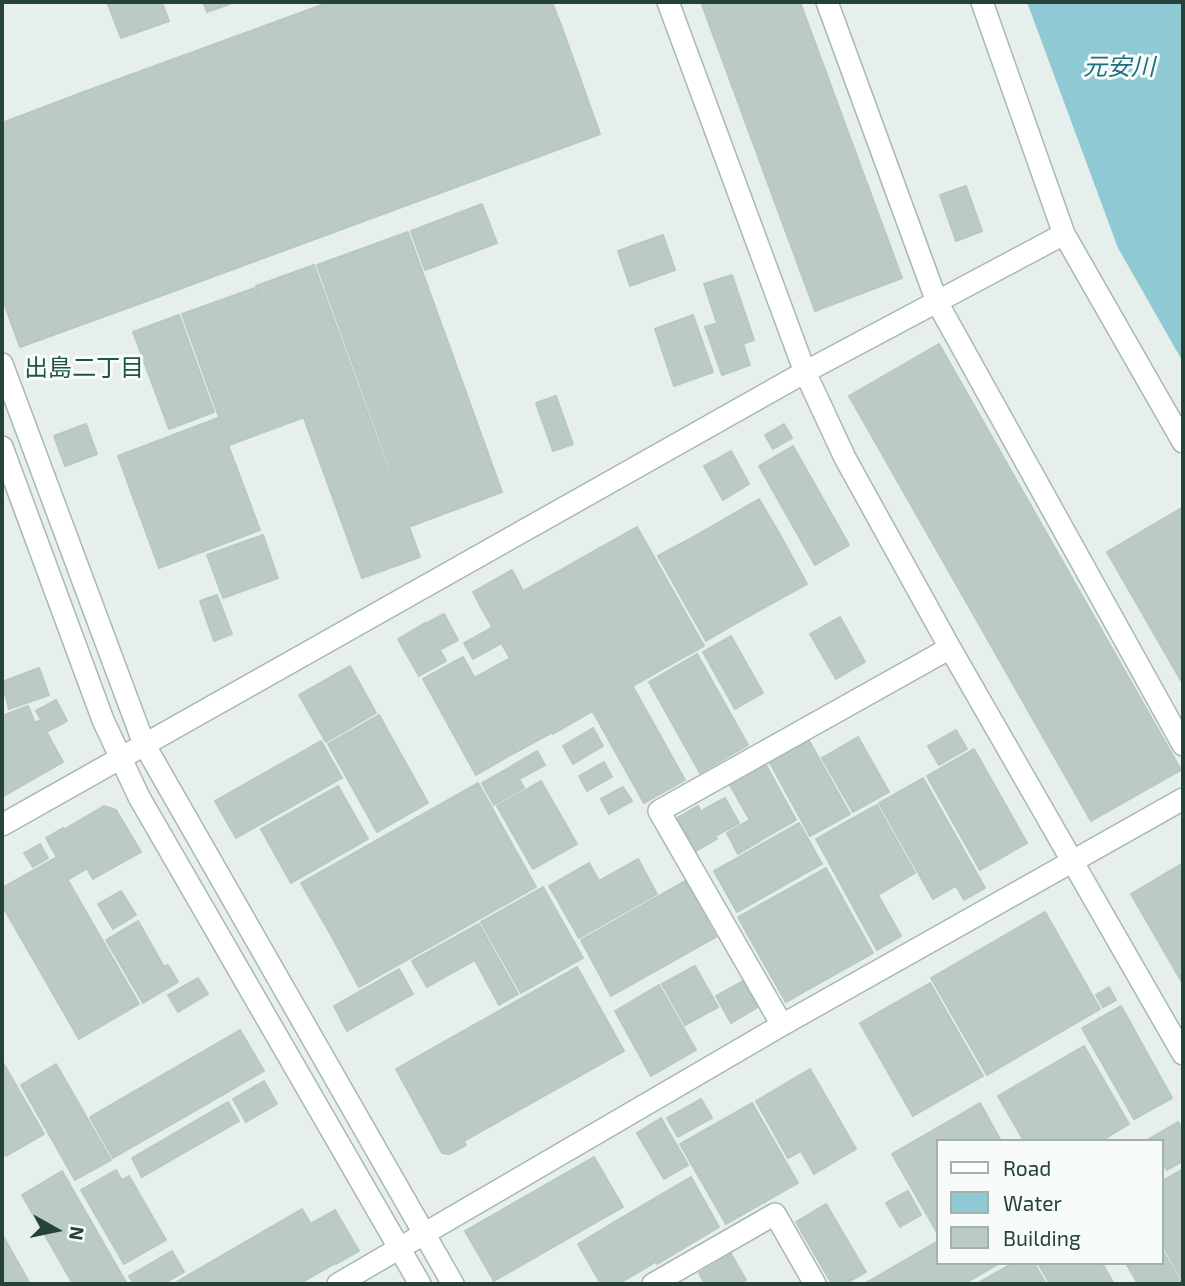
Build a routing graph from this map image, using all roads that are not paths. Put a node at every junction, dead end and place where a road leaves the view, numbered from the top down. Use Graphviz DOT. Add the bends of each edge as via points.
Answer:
graph roads {
  1 [pos="668,2"];
  2 [pos="827,2"];
  3 [pos="982,2"];
  4 [pos="1064,234"];
  5 [pos="937,302"];
  6 [pos="2,364"];
  7 [pos="805,372"];
  8 [pos="26,429"];
  9 [pos="2,438"];
  10 [pos="1183,442"];
  11 [pos="2,447"];
  12 [pos="950,648"];
  13 [pos="144,744"];
  14 [pos="1183,745"];
  15 [pos="121,757"];
  16 [pos="1183,799"];
  17 [pos="2,825"];
  18 [pos="1073,861"];
  19 [pos="782,1025"];
  20 [pos="1183,1054"];
  21 [pos="424,1234"];
  22 [pos="400,1249"];
  23 [pos="338,1284"];
  24 [pos="420,1284"];
  25 [pos="453,1284"];
  26 [pos="653,1284"];
  27 [pos="815,1284"];
  1 -- 7 [label="street"];
  2 -- 5 [label="street"];
  3 -- 4 [label="street"];
  4 -- 5 [label="street"];
  4 -- 10 [label="street"];
  5 -- 7 [label="street"];
  5 -- 14 [label="street"];
  6 -- 8 [label="street"];
  7 -- 12 [label="street" via="845,458"];
  7 -- 13 [label="street"];
  8 -- 9 [label="street"];
  8 -- 13 [label="street"];
  11 -- 15 [label="street" via="103,720"];
  12 -- 18 [label="street"];
  12 -- 19 [label="street" via="659,811"];
  13 -- 15 [label="street"];
  13 -- 21 [label="street"];
  15 -- 17 [label="street"];
  15 -- 22 [label="street" via="139,797"];
  16 -- 18 [label="street"];
  18 -- 19 [label="street"];
  18 -- 20 [label="street"];
  19 -- 21 [label="street"];
  21 -- 22 [label="street"];
  21 -- 25 [label="street"];
  22 -- 23 [label="street"];
  22 -- 24 [label="street"];
  26 -- 27 [label="street" via="775,1214"];
}
